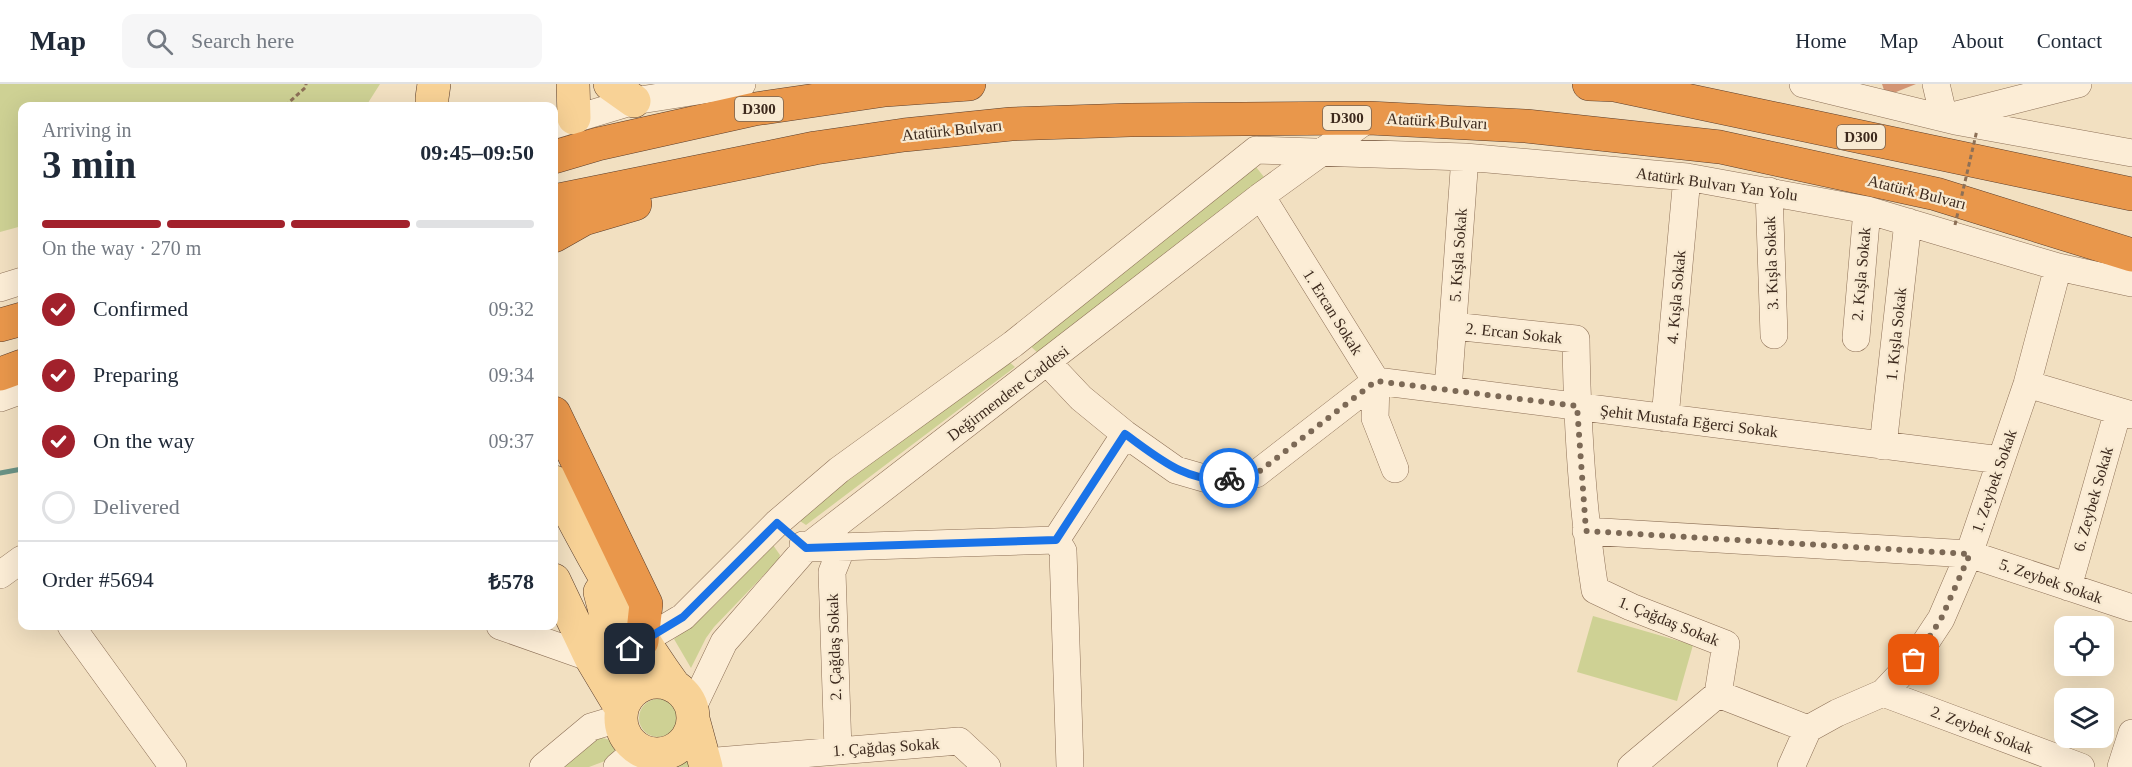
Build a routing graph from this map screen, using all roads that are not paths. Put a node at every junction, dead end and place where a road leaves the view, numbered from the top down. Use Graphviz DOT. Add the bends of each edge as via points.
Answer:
graph roads {
  1 [pos="434,84"];
  2 [pos="573,84"];
  3 [pos="742,84"];
  4 [pos="969,84"];
  5 [pos="1606,84"];
  6 [pos="1803,84"];
  7 [pos="1936,84"];
  8 [pos="2078,84"];
  9 [pos="622,93"];
  10 [pos="432,102"];
  11 [pos="1222,118"];
  12 [pos="1369,118"];
  13 [pos="1944,118"];
  14 [pos="564,122"];
  15 [pos="1256,150"];
  16 [pos="1323,151"];
  17 [pos="2132,153"];
  18 [pos="558,156"];
  19 [pos="1465,157"];
  20 [pos="721,166"];
  21 [pos="1687,177"];
  22 [pos="1769,191"];
  23 [pos="2132,194"];
  24 [pos="1261,196"];
  25 [pos="558,200"];
  26 [pos="1867,210"];
  27 [pos="1908,222"];
  28 [pos="558,234"];
  29 [pos="2132,255"];
  30 [pos="2058,267"];
  31 [pos="18,283"];
  32 [pos="2132,283"];
  33 [pos="0,288"];
  34 [pos="18,320"];
  35 [pos="0,326"];
  36 [pos="1453,326"];
  37 [pos="1774,335"];
  38 [pos="1856,338"];
  39 [pos="1013,344"];
  40 [pos="18,367"];
  41 [pos="1042,367"];
  42 [pos="0,374"];
  43 [pos="1376,381"];
  44 [pos="2027,384"];
  45 [pos="1448,390"];
  46 [pos="18,391"];
  47 [pos="0,398"];
  48 [pos="1577,406"];
  49 [pos="2125,413"];
  50 [pos="1665,418"];
  51 [pos="558,421"];
  52 [pos="1125,434"];
  53 [pos="1883,446"];
  54 [pos="2001,460"];
  55 [pos="1395,469"];
  56 [pos="558,490"];
  57 [pos="777,523"];
  58 [pos="1586,531"];
  59 [pos="1056,540"];
  60 [pos="842,547"];
  61 [pos="806,548"];
  62 [pos="1970,554"];
  63 [pos="18,562"];
  64 [pos="0,575"];
  65 [pos="558,585"];
  66 [pos="2068,587"];
  67 [pos="1594,590"];
  68 [pos="2132,608"];
  69 [pos="74,630"];
  70 [pos="519,630"];
  71 [pos="538,634"];
  72 [pos="617,652"];
  73 [pos="1883,693"];
  74 [pos="1718,694"];
  75 [pos="686,705"];
  76 [pos="622,710"];
  77 [pos="1808,729"];
  78 [pos="2132,734"];
  79 [pos="838,750"];
  80 [pos="637,759"];
  81 [pos="705,765"];
  82 [pos="173,767"];
  83 [pos="543,767"];
  84 [pos="987,767"];
  85 [pos="1070,767"];
  86 [pos="1631,767"];
  87 [pos="1791,767"];
  88 [pos="2081,767"];
  89 [pos="2121,767"];
  1 -- 10 [label="main road"];
  2 -- 14 [label="main road"];
  3 -- 9 [label="street"];
  4 -- 18 [label="highway, D300" via="885,90 755,109"];
  5 -- 23 [label="highway, D300"];
  6 -- 13 [label="street"];
  7 -- 13 [label="street"];
  8 -- 13 [label="street"];
  9 -- 14 [label="street"];
  11 -- 12 [label="highway, Atatürk Bulvarı / D300"];
  11 -- 15 [label="street"];
  11 -- 20 [label="highway, Atatürk Bulvarı / D300" via="1011,124 815,148"];
  12 -- 16 [label="street, Değirmendere Caddesi"];
  12 -- 29 [label="highway, Atatürk Bulvarı / D300" via="1527,126 1720,147 1936,194"];
  13 -- 17 [label="street"];
  15 -- 16 [label="street, Atatürk Bulvarı Yan Yolu"];
  15 -- 39 [label="street"];
  16 -- 19 [label="street, Atatürk Bulvarı Yan Yolu"];
  16 -- 24 [label="street, Değirmendere Caddesi"];
  19 -- 21 [label="street, Atatürk Bulvarı Yan Yolu"];
  19 -- 36 [label="street, 5. Kışla Sokak"];
  20 -- 25 [label="highway, Atatürk Bulvarı / D300"];
  20 -- 28 [label="highway" via="692,184 584,219"];
  21 -- 22 [label="street, Atatürk Bulvarı Yan Yolu"];
  21 -- 50 [label="street, 4. Kışla Sokak"];
  22 -- 26 [label="street, Atatürk Bulvarı Yan Yolu"];
  22 -- 37 [label="street, 3. Kışla Sokak"];
  24 -- 41 [label="street, Değirmendere Caddesi"];
  24 -- 43 [label="street, 1. Ercan Sokak"];
  26 -- 27 [label="street, Atatürk Bulvarı Yan Yolu"];
  26 -- 38 [label="street, 2. Kışla Sokak"];
  27 -- 30 [label="street, Atatürk Bulvarı Yan Yolu"];
  27 -- 53 [label="street, 1. Kışla Sokak"];
  30 -- 32 [label="street, Atatürk Bulvarı Yan Yolu"];
  30 -- 44 [label="street, 1. Zeybek Sokak"];
  31 -- 33 [label="street"];
  34 -- 35 [label="highway"];
  36 -- 45 [label="street, 5. Kışla Sokak"];
  36 -- 48 [label="street, 2. Ercan Sokak" via="1576,339"];
  39 -- 41 [label="street"];
  39 -- 57 [label="street" via="839,470"];
  40 -- 42 [label="highway"];
  41 -- 52 [label="street"];
  41 -- 61 [label="street, Değirmendere Caddesi"];
  43 -- 45 [label="street, Şehit Mustafa Eğerci Sokak"];
  43 -- 52 [label="street" via="1256,474 1214,481 1176,470"];
  43 -- 55 [label="street" via="1375,418"];
  44 -- 49 [label="street"];
  44 -- 54 [label="street, 1. Zeybek Sokak"];
  45 -- 48 [label="street, Şehit Mustafa Eğerci Sokak"];
  46 -- 47 [label="street"];
  48 -- 50 [label="street, Şehit Mustafa Eğerci Sokak"];
  48 -- 58 [label="street, 2. Ercan Sokak"];
  49 -- 66 [label="street, 6. Zeybek Sokak"];
  50 -- 53 [label="street, Şehit Mustafa Eğerci Sokak"];
  51 -- 72 [label="highway" via="646,604"];
  52 -- 59 [label="street"];
  53 -- 54 [label="street, Şehit Mustafa Eğerci Sokak"];
  54 -- 62 [label="street, 1. Zeybek Sokak"];
  56 -- 72 [label="main road" via="588,550"];
  57 -- 61 [label="street"];
  57 -- 72 [label="street" via="683,617"];
  58 -- 62 [label="street"];
  58 -- 67 [label="street, 2. Ercan Sokak"];
  59 -- 60 [label="street"];
  59 -- 85 [label="street" via="1063,551"];
  60 -- 61 [label="street"];
  60 -- 79 [label="street, 2. Çağdaş Sokak" via="832,572"];
  61 -- 75 [label="street, Değirmendere Caddesi" via="724,642"];
  62 -- 66 [label="street, 5. Zeybek Sokak"];
  62 -- 73 [label="street, 1. Zeybek Sokak" via="1941,619 1914,660"];
  63 -- 64 [label="street"];
  65 -- 72 [label="main road"];
  66 -- 68 [label="street, 5. Zeybek Sokak"];
  67 -- 74 [label="street, 1. Çağdaş Sokak" via="1726,644"];
  69 -- 82 [label="street"];
  70 -- 71 [label="street"];
  71 -- 72 [label="street"];
  72 -- 75 [label="main road"];
  72 -- 76 [label="main road"];
  73 -- 77 [label="street, 1. Zeybek Sokak"];
  73 -- 88 [label="street, 2. Zeybek Sokak"];
  74 -- 77 [label="street"];
  74 -- 86 [label="street"];
  75 -- 76 [label="main road" via="667,684 650,683 634,690"];
  75 -- 80 [label="main road" via="687,737 674,750"];
  75 -- 81 [label="main road"];
  76 -- 80 [label="main road" via="625,736"];
  76 -- 83 [label="street" via="591,727"];
  77 -- 87 [label="street"];
  78 -- 89 [label="street"];
  79 -- 81 [label="street, 1. Çağdaş Sokak"];
  79 -- 84 [label="street, 1. Çağdaş Sokak" via="959,741"];
}
